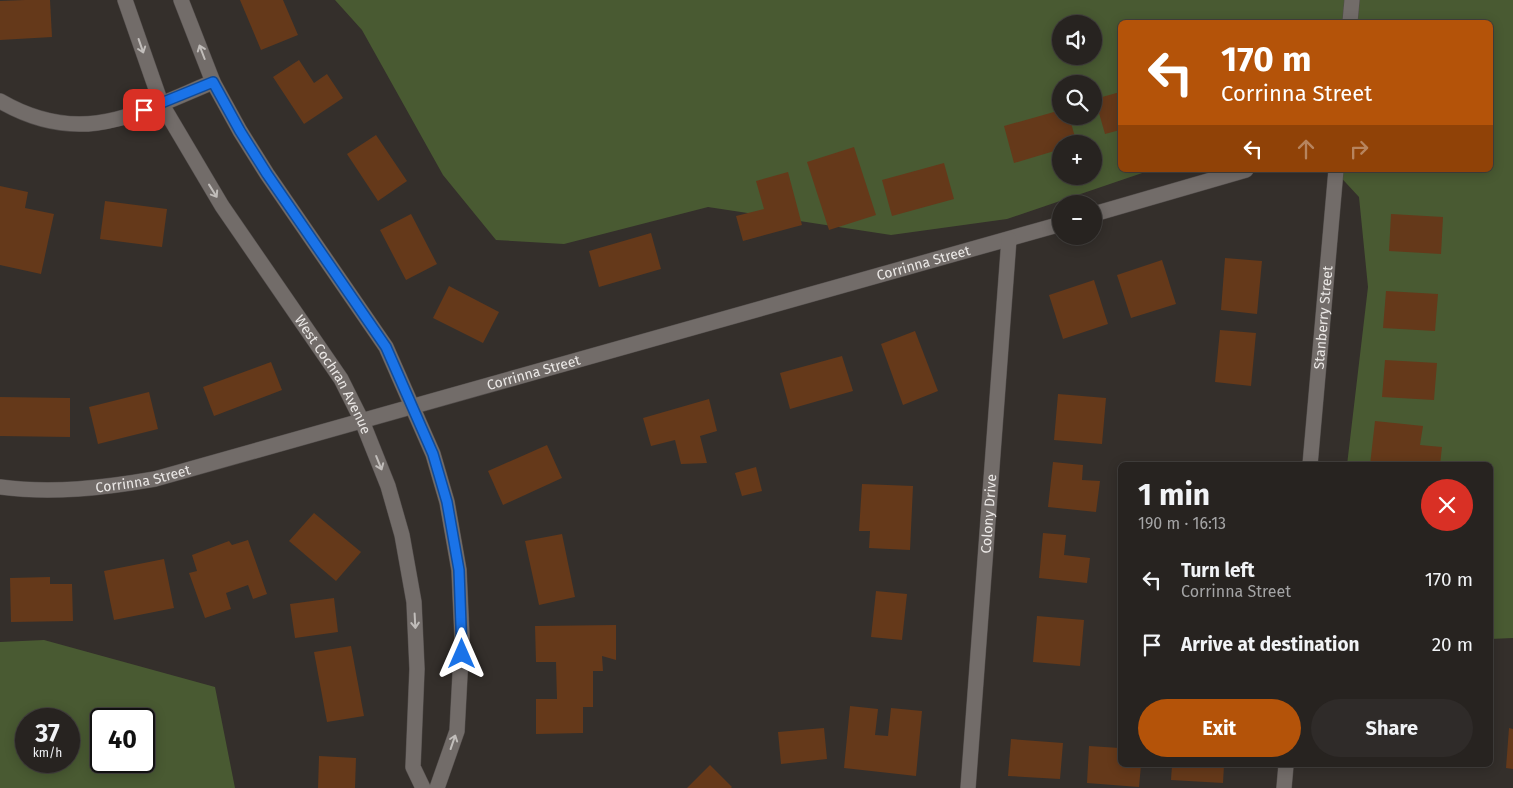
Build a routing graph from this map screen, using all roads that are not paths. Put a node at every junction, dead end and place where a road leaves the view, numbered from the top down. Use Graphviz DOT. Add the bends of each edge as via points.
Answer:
graph roads {
  1 [pos="125,0"];
  2 [pos="181,0"];
  3 [pos="1352,0"];
  4 [pos="1350,20"];
  5 [pos="213,82"];
  6 [pos="0,101"];
  7 [pos="161,103"];
  8 [pos="1239,172"];
  9 [pos="1336,172"];
  10 [pos="1102,212"];
  11 [pos="1052,227"];
  12 [pos="1009,239"];
  13 [pos="412,407"];
  14 [pos="362,421"];
  15 [pos="1310,462"];
  16 [pos="0,487"];
  17 [pos="1286,767"];
  18 [pos="423,788"];
  19 [pos="437,788"];
  20 [pos="968,788"];
  21 [pos="1284,788"];
  1 -- 7 [label="street, West Cochran Avenue, one-way"];
  5 -- 2 [label="street, one-way"];
  3 -- 4 [label="street"];
  5 -- 7 [label="street"];
  5 -- 13 [label="street" via="267,174 386,347"];
  6 -- 7 [label="street" via="29,116 62,124 96,124 129,116"];
  7 -- 14 [label="street, West Cochran Avenue, one-way" via="222,206 341,379"];
  8 -- 10 [label="street"];
  9 -- 15 [label="street, Stanberry Street"];
  11 -- 12 [label="street, Corrinna Street"];
  12 -- 13 [label="street, Corrinna Street"];
  12 -- 20 [label="street, Colony Drive"];
  13 -- 14 [label="street, Corrinna Street"];
  19 -- 13 [label="street, one-way" via="457,731 462,637 459,570 447,502 433,454"];
  14 -- 16 [label="street, Corrinna Street" via="155,479 105,488"];
  14 -- 18 [label="street, West Cochran Avenue, one-way" via="388,486 402,535 414,602 417,669 413,766"];
  17 -- 21 [label="street"];
}
